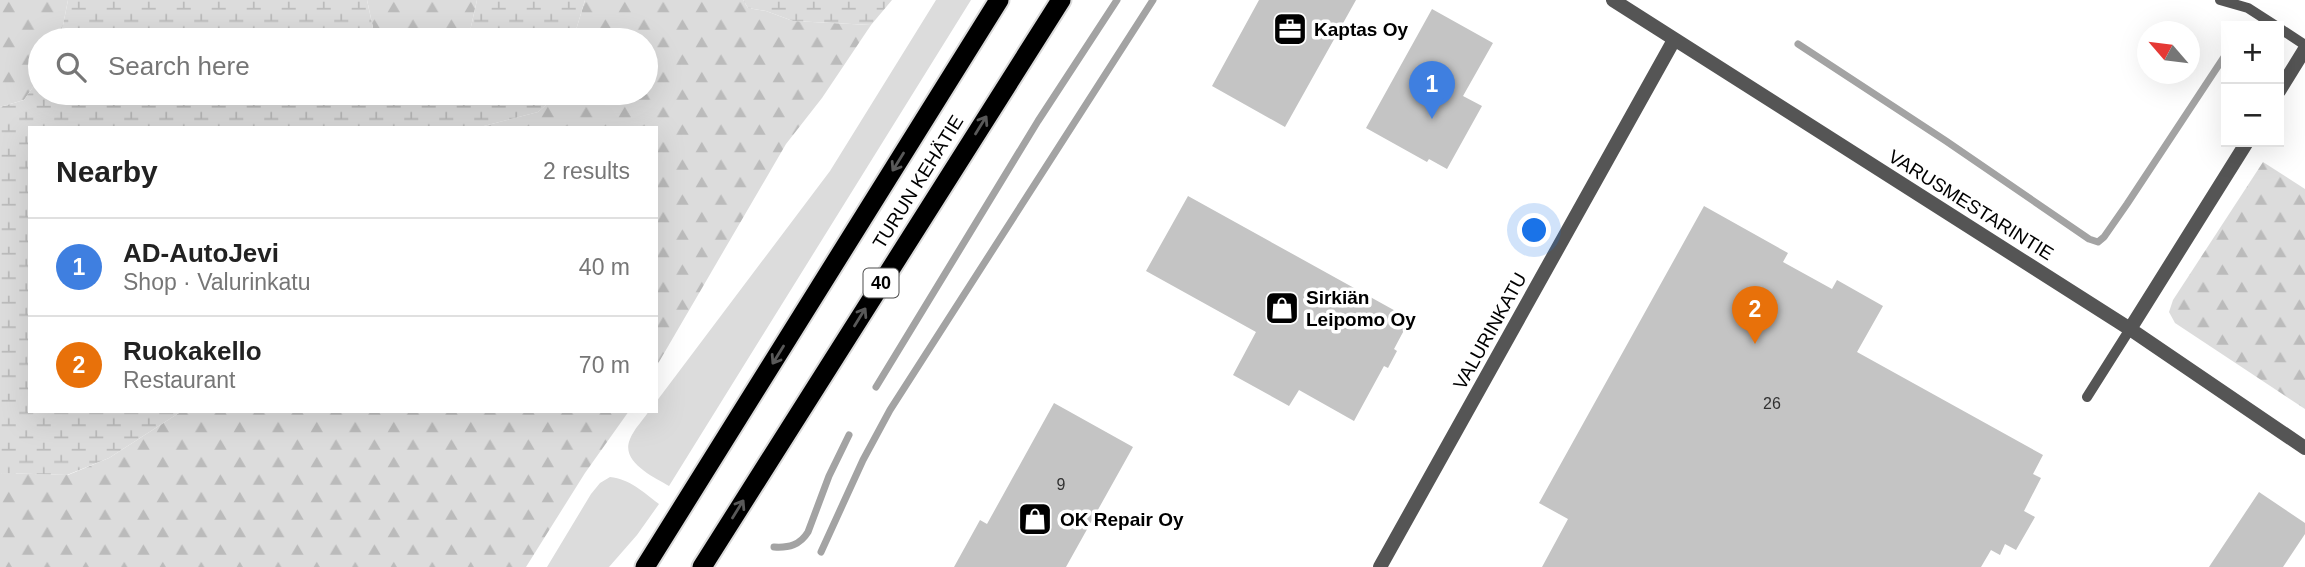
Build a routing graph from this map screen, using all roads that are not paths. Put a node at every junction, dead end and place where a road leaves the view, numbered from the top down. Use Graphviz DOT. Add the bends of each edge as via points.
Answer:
graph roads {
  1 [pos="999,0"];
  2 [pos="1061,0"];
  3 [pos="1612,0"];
  4 [pos="2220,0"];
  5 [pos="2268,21"];
  6 [pos="2284,32"];
  7 [pos="1674,40"];
  8 [pos="2305,47"];
  9 [pos="2283,84"];
  10 [pos="2244,147"];
  11 [pos="2130,329"];
  12 [pos="2087,397"];
  13 [pos="2305,448"];
  14 [pos="650,559"];
  15 [pos="639,567"];
  16 [pos="702,567"];
  17 [pos="1380,567"];
  1 -- 14 [label="highway, TURUN KEHÄTIE / 40, one-way"];
  16 -- 2 [label="highway, TURUN KEHÄTIE / 40, one-way"];
  3 -- 7 [label="street, VARUSMESTARINTIE"];
  4 -- 5 [label="lane" via="2248,8"];
  6 -- 8 [label="lane"];
  7 -- 11 [label="street, VARUSMESTARINTIE"];
  7 -- 17 [label="street, VALURINKATU"];
  8 -- 9 [label="street"];
  10 -- 11 [label="street"];
  11 -- 12 [label="lane"];
  11 -- 13 [label="street, VARUSMESTARINTIE"];
  14 -- 15 [label="lane"];
}
